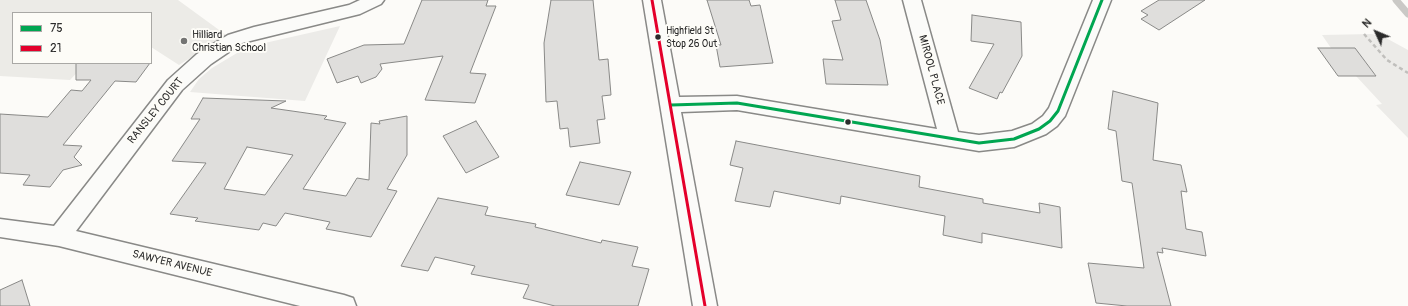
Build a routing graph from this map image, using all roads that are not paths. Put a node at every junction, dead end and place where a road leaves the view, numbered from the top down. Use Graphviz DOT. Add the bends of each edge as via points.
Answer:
graph roads {
  1 [pos="375,0"];
  2 [pos="652,0"];
  3 [pos="912,0"];
  4 [pos="1102,0"];
  5 [pos="671,105"];
  6 [pos="950,139"];
  7 [pos="0,228"];
  8 [pos="59,236"];
  9 [pos="344,306"];
  10 [pos="705,306"];
  1 -- 8 [label="street, RANSLEY COURT" via="354,10 235,39 204,59 176,85"];
  2 -- 5 [label="street"];
  3 -- 6 [label="street, MIROOL PLACE"];
  4 -- 6 [label="street" via="1058,111 1050,121 1028,135 1014,139 979,142"];
  5 -- 6 [label="street" via="737,104"];
  5 -- 10 [label="street"];
  7 -- 8 [label="street, SAWYER AVENUE"];
  8 -- 9 [label="street, SAWYER AVENUE"];
}
